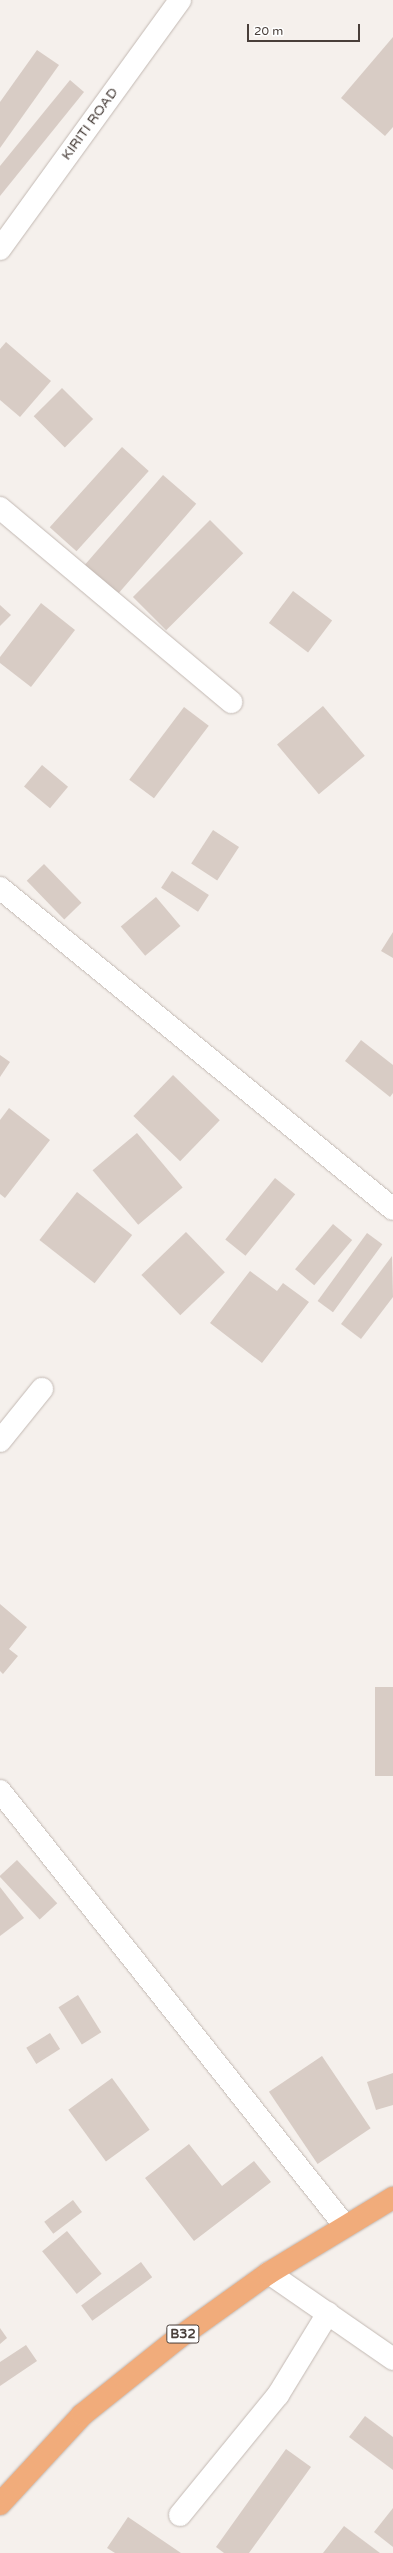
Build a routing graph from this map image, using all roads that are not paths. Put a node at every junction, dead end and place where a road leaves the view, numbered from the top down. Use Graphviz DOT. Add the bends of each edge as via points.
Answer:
graph roads {
  1 [pos="180,0"];
  2 [pos="0,249"];
  3 [pos="0,508"];
  4 [pos="231,702"];
  5 [pos="0,888"];
  6 [pos="393,1209"];
  7 [pos="42,1389"];
  8 [pos="0,1441"];
  9 [pos="0,1790"];
  10 [pos="393,2198"];
  11 [pos="345,2226"];
  12 [pos="269,2273"];
  13 [pos="328,2313"];
  14 [pos="393,2360"];
  15 [pos="0,2504"];
  16 [pos="180,2515"];
  1 -- 2 [label="street, KIRITI ROAD"];
  3 -- 4 [label="street"];
  5 -- 6 [label="street"];
  7 -- 8 [label="street"];
  9 -- 11 [label="street"];
  10 -- 11 [label="highway, B32"];
  11 -- 12 [label="highway, B32"];
  12 -- 13 [label="street"];
  12 -- 15 [label="highway, B32" via="177,2339 82,2415"];
  13 -- 14 [label="street"];
  13 -- 16 [label="street" via="278,2395"];
}
